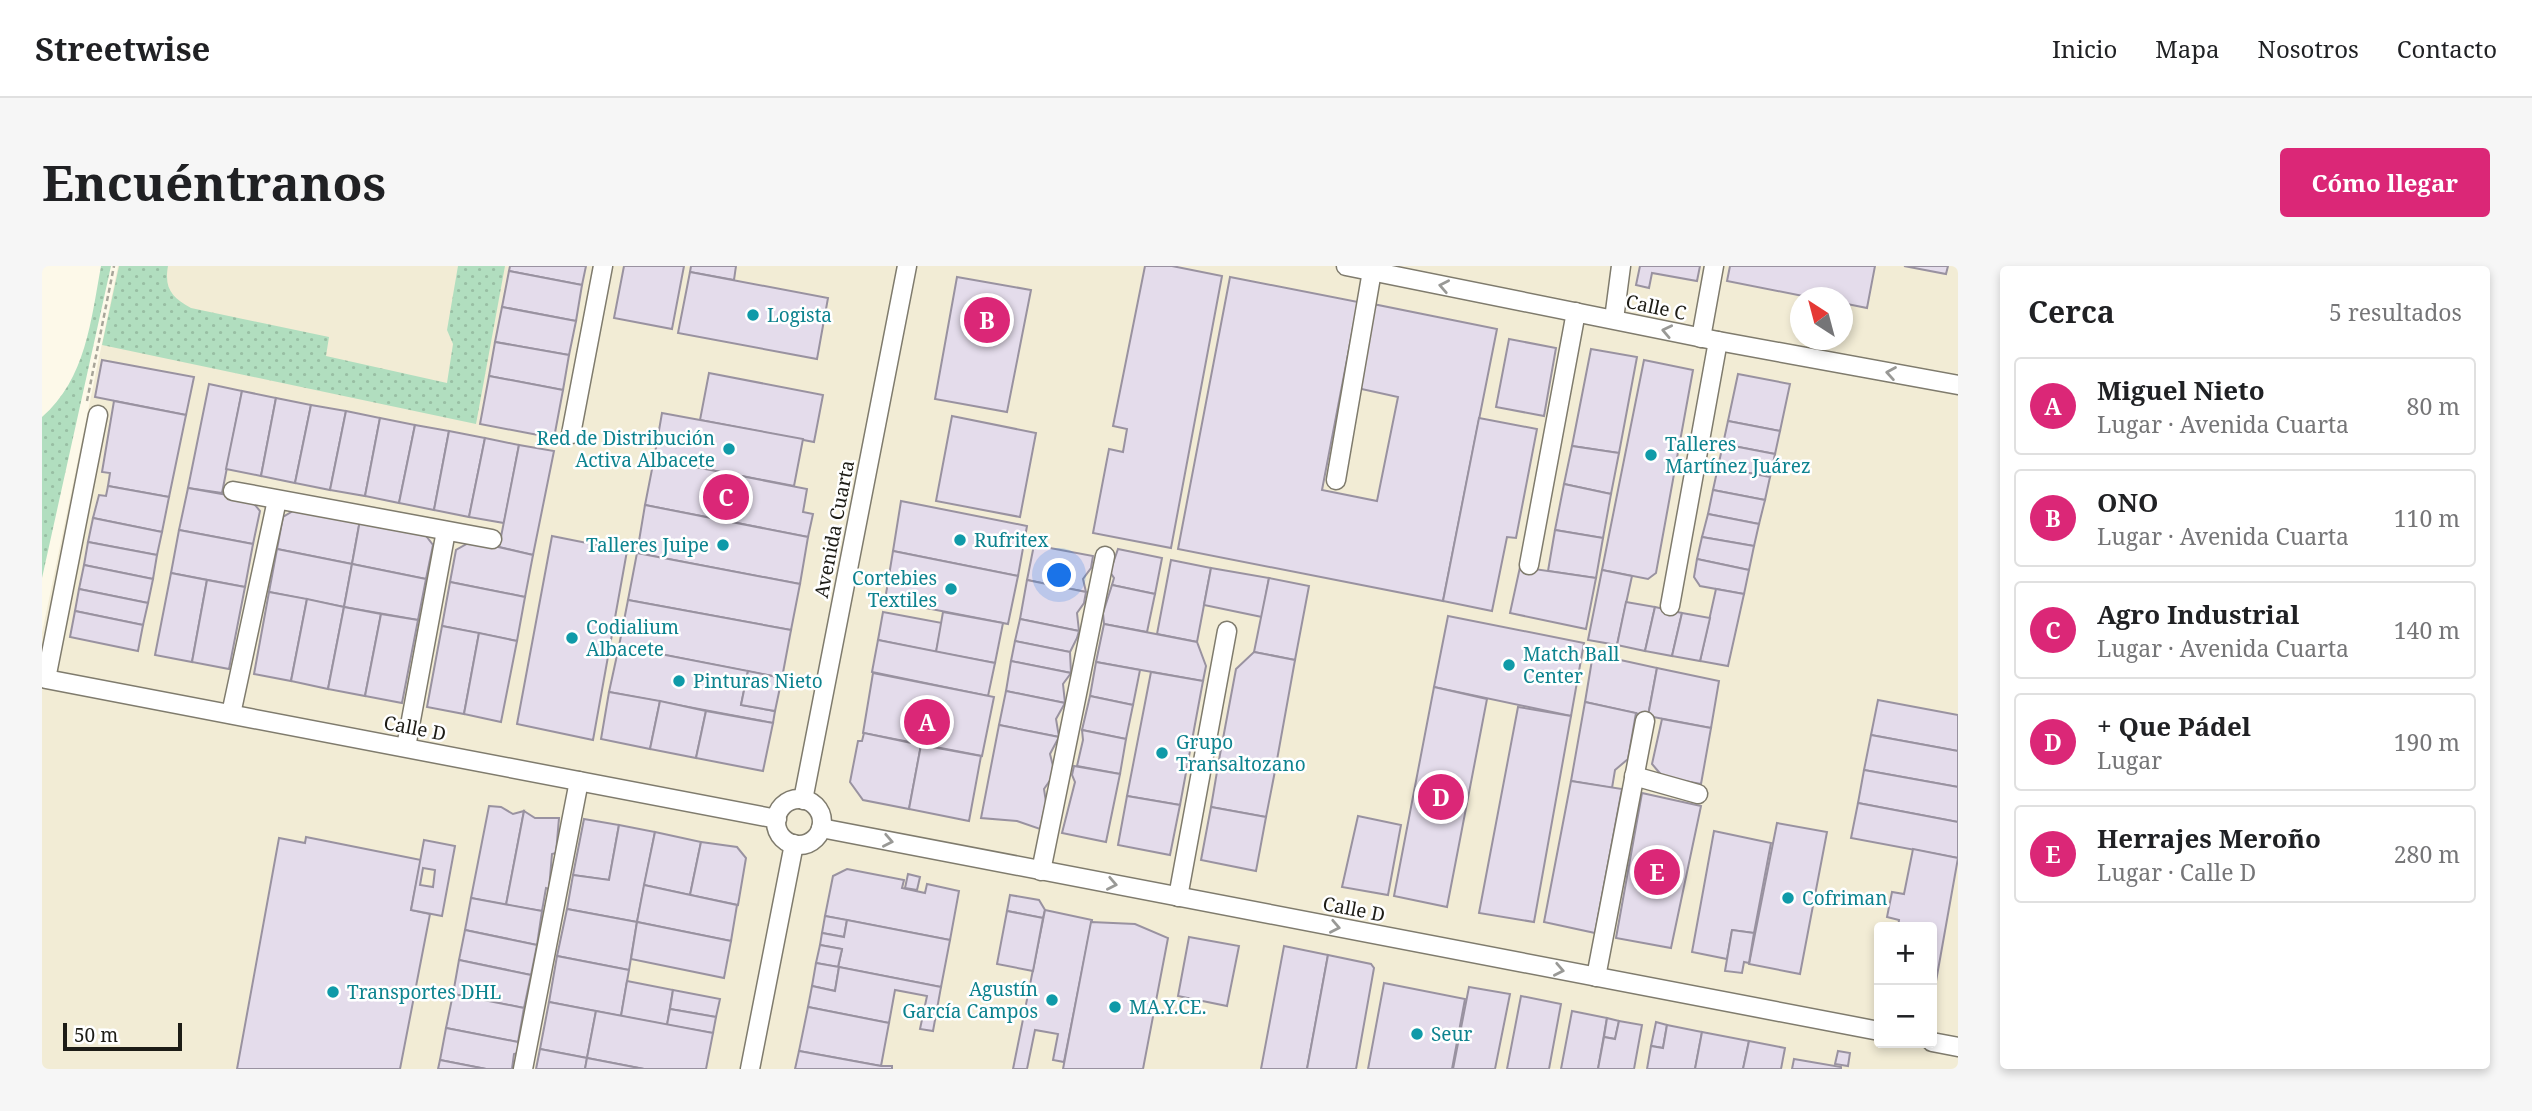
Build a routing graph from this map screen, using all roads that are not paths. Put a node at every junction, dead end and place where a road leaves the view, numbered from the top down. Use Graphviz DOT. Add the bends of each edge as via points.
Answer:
graph roads {
  1 [pos="603,266"];
  2 [pos="907,266"];
  3 [pos="1346,266"];
  4 [pos="1621,266"];
  5 [pos="1714,266"];
  6 [pos="1372,271"];
  7 [pos="1576,312"];
  8 [pos="1614,319"];
  9 [pos="1709,340"];
  10 [pos="1958,385"];
  11 [pos="98,415"];
  12 [pos="570,434"];
  13 [pos="1336,480"];
  14 [pos="233,492"];
  15 [pos="277,500"];
  16 [pos="446,531"];
  17 [pos="492,539"];
  18 [pos="1105,556"];
  19 [pos="1529,565"];
  20 [pos="1670,606"];
  21 [pos="1227,631"];
  22 [pos="231,714"];
  23 [pos="1645,721"];
  24 [pos="406,747"];
  25 [pos="1634,776"];
  26 [pos="579,781"];
  27 [pos="1698,794"];
  28 [pos="803,800"];
  29 [pos="777,819"];
  30 [pos="821,828"];
  31 [pos="794,844"];
  32 [pos="1041,871"];
  33 [pos="1178,897"];
  34 [pos="1596,977"];
  35 [pos="1874,1030"];
  36 [pos="1937,1043"];
  37 [pos="1958,1047"];
  38 [pos="523,1069"];
  39 [pos="750,1069"];
  1 -- 12 [label="street"];
  2 -- 28 [label="street, Avenida Cuarta"];
  3 -- 6 [label="street, Calle C"];
  4 -- 8 [label="street"];
  5 -- 9 [label="street"];
  7 -- 6 [label="street, Calle C, one-way"];
  6 -- 13 [label="street"];
  7 -- 8 [label="street, Calle C"];
  7 -- 19 [label="street"];
  9 -- 8 [label="street, Calle C, one-way"];
  10 -- 9 [label="street, Calle C, one-way"];
  9 -- 20 [label="street"];
  11 -- 22 [label="street, Calle D" via="46,679"];
  14 -- 15 [label="street"];
  15 -- 16 [label="street"];
  15 -- 22 [label="street"];
  16 -- 17 [label="street"];
  16 -- 24 [label="street"];
  18 -- 32 [label="street"];
  21 -- 33 [label="street"];
  22 -- 24 [label="street, Calle D"];
  23 -- 25 [label="street"];
  24 -- 26 [label="street, Calle D"];
  25 -- 27 [label="street"];
  25 -- 34 [label="street"];
  26 -- 29 [label="street, Calle D"];
  26 -- 38 [label="street"];
  28 -- 29 [label="street" via="785,805"];
  28 -- 30 [label="street" via="820,812"];
  29 -- 31 [label="street" via="781,836"];
  30 -- 31 [label="street" via="812,842"];
  30 -- 32 [label="street, Calle D, one-way"];
  31 -- 39 [label="street"];
  32 -- 33 [label="street, Calle D, one-way"];
  33 -- 34 [label="street, Calle D, one-way"];
  34 -- 35 [label="street, Calle D"];
  36 -- 37 [label="street"];
}
